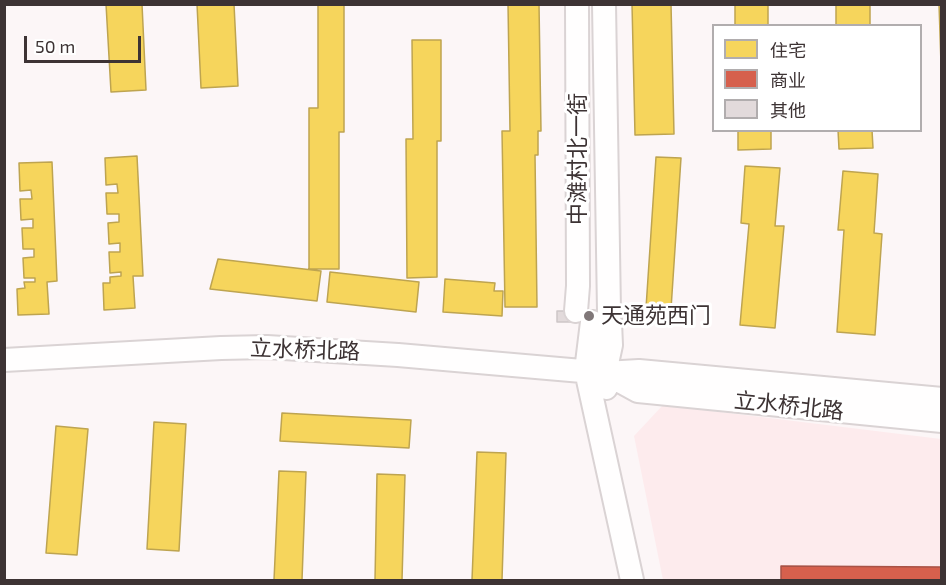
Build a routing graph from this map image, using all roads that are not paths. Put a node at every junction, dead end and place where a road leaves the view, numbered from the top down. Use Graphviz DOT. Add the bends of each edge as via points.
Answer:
graph roads {
  1 [pos="576,4"];
  2 [pos="604,4"];
  3 [pos="592,316"];
  4 [pos="4,360"];
  5 [pos="596,372"];
  6 [pos="942,399"];
  7 [pos="942,421"];
  8 [pos="632,580"];
  9 [pos="643,580"];
  1 -- 3 [label="street, 中滩村北一街" via="578,286"];
  2 -- 3 [label="street, 中滩村北一街"];
  3 -- 5 [label="street, 中滩村北一街" via="611,345"];
  3 -- 5 [label="street" via="575,339"];
  4 -- 5 [label="street, 立水桥北路" via="267,347"];
  5 -- 6 [label="street, 立水桥北路" via="639,371"];
  5 -- 7 [label="street, 立水桥北路" via="638,391"];
  5 -- 8 [label="street, 中滩村北一街"];
  5 -- 9 [label="street, 中滩村北一街" via="606,396"];
}
